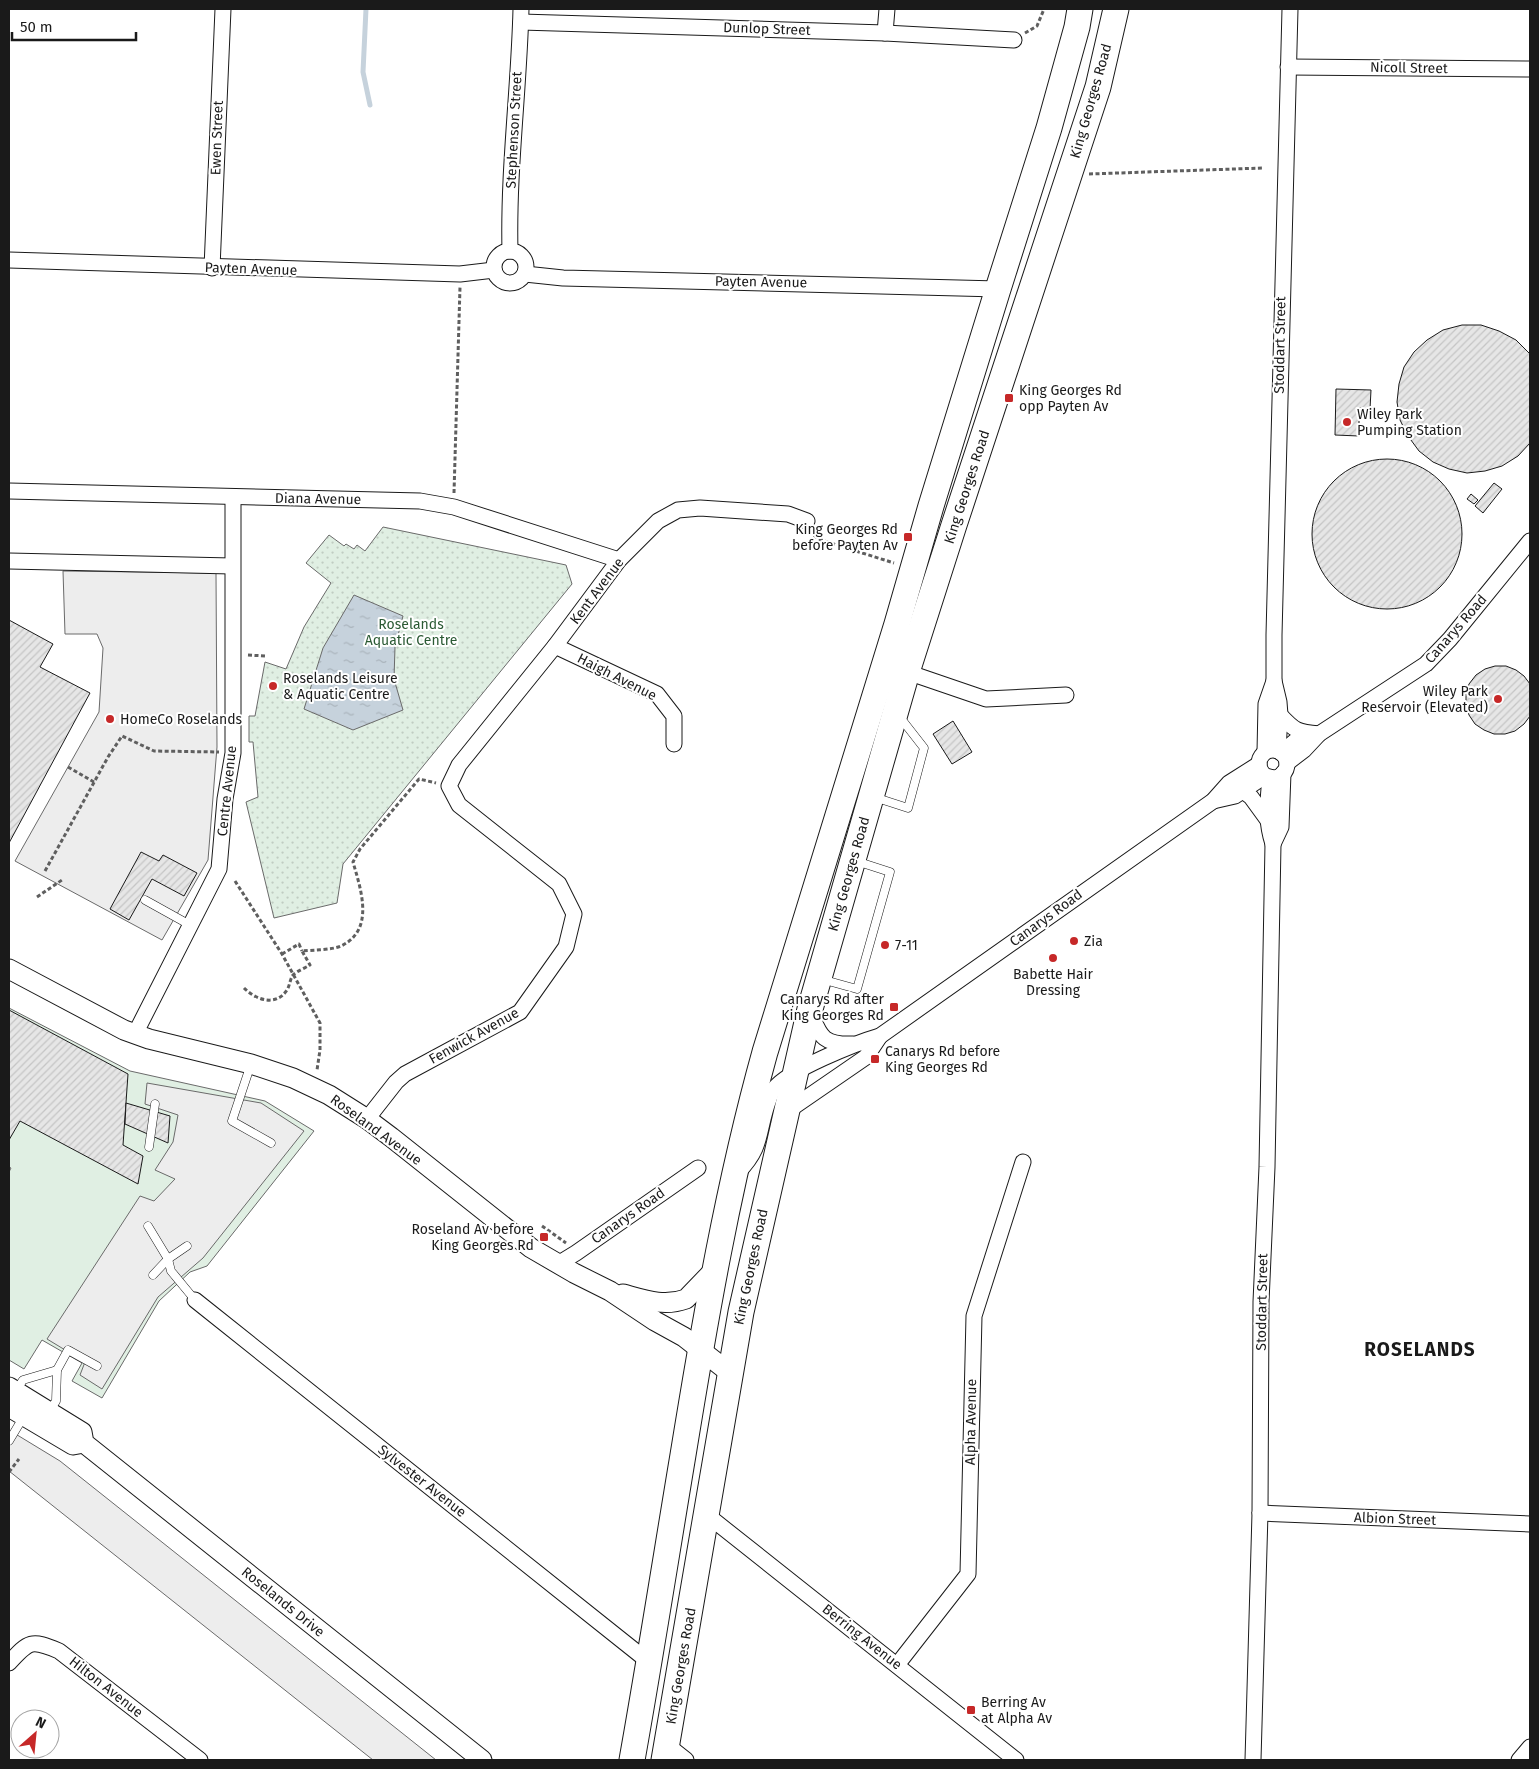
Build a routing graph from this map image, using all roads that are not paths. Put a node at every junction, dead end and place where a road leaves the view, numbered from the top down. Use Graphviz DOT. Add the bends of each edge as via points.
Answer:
graph roads {
  1 [pos="223,9"];
  2 [pos="887,9"];
  3 [pos="1080,9"];
  4 [pos="1116,9"];
  5 [pos="1290,9"];
  6 [pos="521,16"];
  7 [pos="885,33"];
  8 [pos="1014,40"];
  9 [pos="1288,67"];
  10 [pos="1530,70"];
  11 [pos="510,251"];
  12 [pos="9,260"];
  13 [pos="212,268"];
  14 [pos="494,270"];
  15 [pos="525,274"];
  16 [pos="998,289"];
  17 [pos="9,491"];
  18 [pos="233,498"];
  19 [pos="807,521"];
  20 [pos="1530,542"];
  21 [pos="619,560"];
  22 [pos="9,561"];
  23 [pos="232,566"];
  24 [pos="555,646"];
  25 [pos="908,672"];
  26 [pos="1274,681"];
  27 [pos="1066,695"];
  28 [pos="896,713"];
  29 [pos="1280,715"];
  30 [pos="1319,734"];
  31 [pos="674,744"];
  32 [pos="1273,764"];
  33 [pos="449,786"];
  34 [pos="1244,791"];
  35 [pos="872,797"];
  36 [pos="1213,801"];
  37 [pos="1267,819"];
  38 [pos="1273,844"];
  39 [pos="854,861"];
  40 [pos="145,900"];
  41 [pos="190,925"];
  42 [pos="9,969"];
  43 [pos="819,978"];
  44 [pos="810,1009"];
  45 [pos="135,1034"];
  46 [pos="880,1036"];
  47 [pos="856,1044"];
  48 [pos="251,1064"];
  49 [pos="795,1074"];
  50 [pos="155,1104"];
  51 [pos="786,1112"];
  52 [pos="367,1119"];
  53 [pos="271,1142"];
  54 [pos="149,1147"];
  55 [pos="1024,1162"];
  56 [pos="698,1168"];
  57 [pos="733,1176"];
  58 [pos="148,1226"];
  59 [pos="187,1246"];
  60 [pos="168,1259"];
  61 [pos="558,1264"];
  62 [pos="715,1269"];
  63 [pos="153,1275"];
  64 [pos="610,1291"];
  65 [pos="195,1300"];
  66 [pos="700,1349"];
  67 [pos="97,1366"];
  68 [pos="57,1370"];
  69 [pos="730,1373"];
  70 [pos="14,1400"];
  71 [pos="49,1412"];
  72 [pos="9,1441"];
  73 [pos="84,1443"];
  74 [pos="1260,1513"];
  75 [pos="707,1515"];
  76 [pos="1530,1524"];
  77 [pos="649,1662"];
  78 [pos="9,1663"];
  79 [pos="897,1665"];
  80 [pos="1530,1747"];
  81 [pos="666,1753"];
  82 [pos="200,1760"];
  83 [pos="482,1760"];
  84 [pos="632,1760"];
  85 [pos="686,1760"];
  86 [pos="1016,1760"];
  87 [pos="1253,1760"];
  88 [pos="1519,1760"];
  1 -- 13 [label="street, Ewen Street"];
  2 -- 7 [label="street"];
  3 -- 16 [label="highway, King Georges Road" via="1049,128"];
  4 -- 25 [label="highway, King Georges Road" via="1098,87"];
  5 -- 9 [label="street, Stoddart Street"];
  6 -- 7 [label="street, Dunlop Street"];
  6 -- 11 [label="street, Stephenson Street"];
  7 -- 8 [label="street, Dunlop Street"];
  9 -- 10 [label="street, Nicoll Street"];
  9 -- 26 [label="street, Stoddart Street"];
  11 -- 14 [label="street" via="496,259"];
  11 -- 15 [label="street" via="523,258"];
  12 -- 13 [label="street, Payten Avenue"];
  13 -- 14 [label="street, Payten Avenue" via="460,274"];
  14 -- 15 [label="street" via="500,280 511,283"];
  15 -- 16 [label="street, Payten Avenue" via="563,278"];
  16 -- 57 [label="highway, King Georges Road" via="765,1052"];
  17 -- 18 [label="street, Diana Avenue"];
  18 -- 21 [label="street, Diana Avenue" via="420,501 454,507"];
  18 -- 23 [label="street, Centre Avenue"];
  19 -- 21 [label="street, Kent Avenue" via="788,514 700,508 678,510 658,521"];
  20 -- 30 [label="street, Canarys Road" via="1426,664"];
  21 -- 24 [label="street, Kent Avenue"];
  22 -- 23 [label="street"];
  23 -- 41 [label="street, Centre Avenue" via="233,753 219,869"];
  24 -- 31 [label="street, Haigh Avenue" via="657,694 674,716"];
  24 -- 33 [label="street, Kent Avenue" via="459,765"];
  25 -- 27 [label="street" via="986,699"];
  25 -- 28 [label="highway, King Georges Road"];
  26 -- 29 [label="street, Stoddart Street"];
  26 -- 32 [label="street, Stoddart Street" via="1266,704"];
  28 -- 35 [label="highway, King Georges Road"];
  28 -- 35 [label="lane" via="924,748 908,808"];
  29 -- 30 [label="street" via="1294,729"];
  29 -- 32 [label="street, Stoddart Street"];
  30 -- 32 [label="street, Canarys Road" via="1300,738"];
  32 -- 34 [label="street, Canarys Road"];
  32 -- 36 [label="street, Canarys Road" via="1229,784"];
  32 -- 37 [label="street, Stoddart Street"];
  32 -- 38 [label="street, Stoddart Street" via="1281,828"];
  33 -- 52 [label="street, Fenwick Avenue" via="459,805 559,884 574,914 566,947 520,1012 405,1074"];
  34 -- 36 [label="street, Canarys Road"];
  34 -- 37 [label="street, Stoddart Street"];
  35 -- 39 [label="highway, King Georges Road"];
  36 -- 46 [label="street, Canarys Road"];
  37 -- 38 [label="street, Stoddart Street"];
  38 -- 74 [label="street, Stoddart Street" via="1261,1302"];
  39 -- 43 [label="highway, King Georges Road"];
  39 -- 43 [label="lane" via="890,872 858,989"];
  40 -- 41 [label="lane"];
  41 -- 45 [label="street, Centre Avenue"];
  42 -- 45 [label="street, Roseland Avenue"];
  43 -- 44 [label="highway, King Georges Road"];
  44 -- 47 [label="street, Canarys Road" via="818,1033 838,1045"];
  44 -- 49 [label="highway, King Georges Road"];
  45 -- 48 [label="street, Roseland Avenue"];
  46 -- 47 [label="street, Canarys Road"];
  46 -- 51 [label="street, Canarys Road" via="866,1057"];
  47 -- 49 [label="street, Canarys Road"];
  48 -- 52 [label="street, Roseland Avenue" via="328,1094"];
  48 -- 53 [label="lane" via="232,1121"];
  49 -- 51 [label="highway, King Georges Road"];
  49 -- 57 [label="street, Canarys Road" via="774,1089 756,1149"];
  50 -- 54 [label="lane"];
  51 -- 69 [label="highway, King Georges Road"];
  52 -- 61 [label="street, Roseland Avenue" via="530,1248"];
  55 -- 79 [label="street, Alpha Avenue" via="974,1316 968,1574"];
  56 -- 61 [label="street, Canarys Road"];
  57 -- 62 [label="highway, King Georges Road"];
  58 -- 60 [label="lane"];
  59 -- 60 [label="lane"];
  60 -- 63 [label="lane"];
  60 -- 65 [label="lane" via="172,1271"];
  61 -- 64 [label="street, Roseland Avenue"];
  62 -- 64 [label="street, Roseland Avenue" via="686,1299 674,1302 660,1303"];
  62 -- 66 [label="highway, King Georges Road"];
  64 -- 66 [label="street, Roseland Avenue"];
  65 -- 77 [label="street, Sylvester Avenue"];
  66 -- 69 [label="street, Roseland Avenue"];
  66 -- 77 [label="highway, King Georges Road"];
  67 -- 68 [label="lane" via="68,1350"];
  68 -- 70 [label="lane" via="23,1380"];
  68 -- 71 [label="lane" via="56,1402"];
  69 -- 75 [label="highway, King Georges Road"];
  70 -- 71 [label="street, Roselands Drive"];
  70 -- 72 [label="lane"];
  70 -- 73 [label="street, Roselands Drive" via="73,1445"];
  71 -- 73 [label="street, Roselands Drive" via="82,1432"];
  73 -- 83 [label="street, Roselands Drive"];
  74 -- 76 [label="street, Albion Street"];
  74 -- 87 [label="street, Stoddart Street"];
  75 -- 79 [label="street, Berring Avenue"];
  75 -- 81 [label="highway, King Georges Road"];
  77 -- 84 [label="highway, King Georges Road"];
  78 -- 82 [label="street, Hilton Avenue" via="24,1646 40,1643 59,1651"];
  79 -- 86 [label="street, Berring Avenue"];
  80 -- 88 [label="street"];
  81 -- 85 [label="street"];
}
